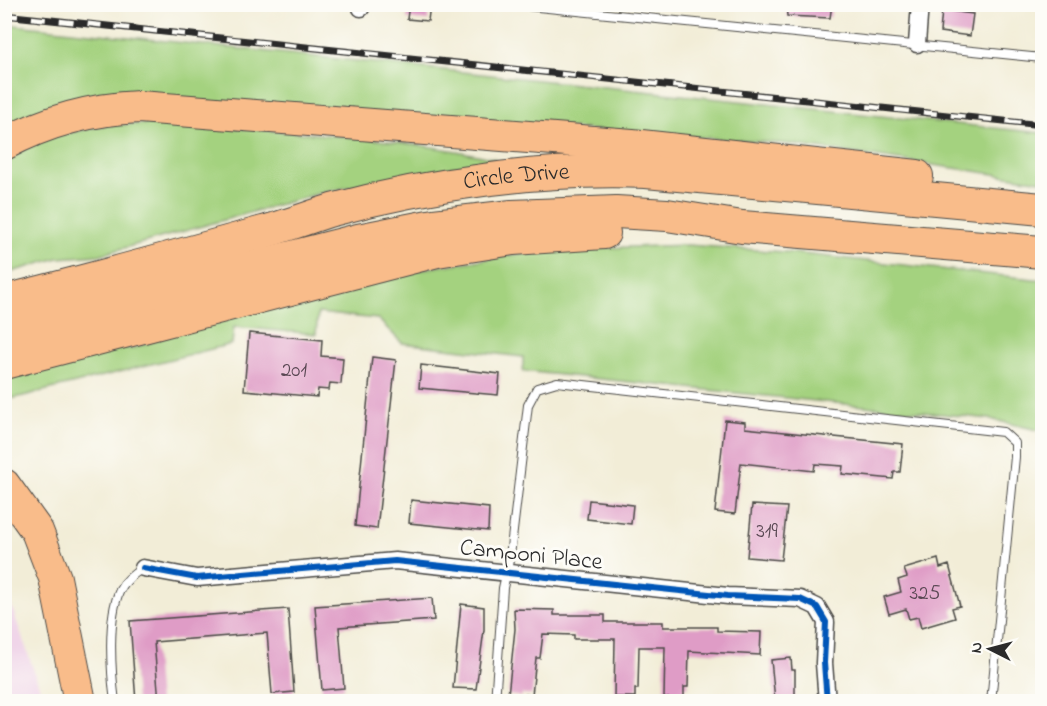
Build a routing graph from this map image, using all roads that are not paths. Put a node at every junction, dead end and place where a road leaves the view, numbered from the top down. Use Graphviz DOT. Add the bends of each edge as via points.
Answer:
graph roads {
  1 [pos="508,4"];
  2 [pos="920,4"];
  3 [pos="917,44"];
  4 [pos="1042,58"];
  5 [pos="4,144"];
  6 [pos="666,174"];
  7 [pos="1042,193"];
  8 [pos="1042,209"];
  9 [pos="742,227"];
  10 [pos="1042,228"];
  11 [pos="1042,252"];
  12 [pos="4,301"];
  13 [pos="4,331"];
  14 [pos="4,363"];
  15 [pos="4,485"];
  16 [pos="143,568"];
  17 [pos="506,572"];
  18 [pos="81,702"];
  19 [pos="115,702"];
  20 [pos="495,702"];
  21 [pos="826,702"];
  22 [pos="991,702"];
  1 -- 3 [label="lane"];
  2 -- 3 [label="street"];
  3 -- 4 [label="lane"];
  5 -- 7 [label="highway" via="56,120 108,108 140,107 632,146 860,168"];
  6 -- 8 [label="highway, Circle Drive"];
  6 -- 10 [label="highway" via="891,211"];
  6 -- 12 [label="highway, Circle Drive" via="554,173 419,192 333,210 272,230"];
  9 -- 11 [label="highway, Circle Drive"];
  9 -- 13 [label="highway, Circle Drive" via="667,215 616,212 485,218 358,240"];
  9 -- 14 [label="highway" via="705,233 590,233 513,239 437,251"];
  15 -- 18 [label="highway" via="37,531 55,578"];
  16 -- 17 [label="street, Camponi Place" via="197,578 395,561"];
  16 -- 19 [label="lane" via="125,582 116,600 112,637"];
  17 -- 20 [label="lane"];
  17 -- 21 [label="street, Camponi Place" via="809,602 826,622"];
  17 -- 22 [label="lane" via="528,405 537,387 546,383 994,429 1015,443 1015,457"];
}
